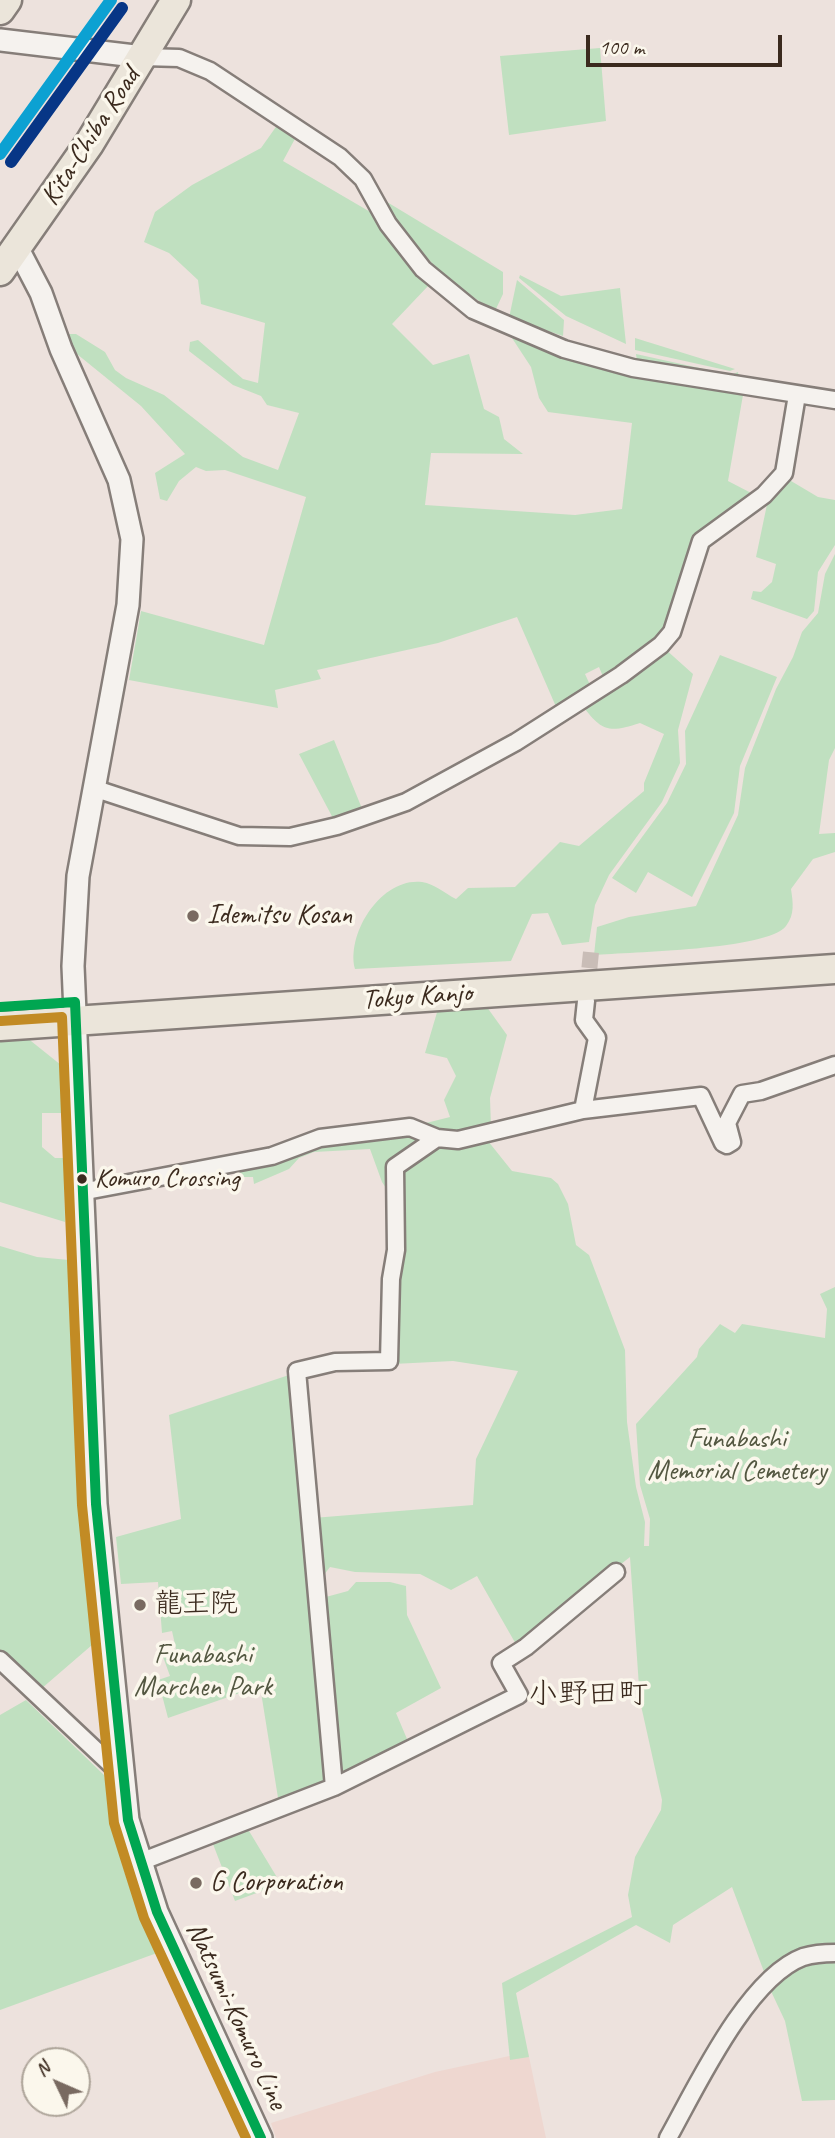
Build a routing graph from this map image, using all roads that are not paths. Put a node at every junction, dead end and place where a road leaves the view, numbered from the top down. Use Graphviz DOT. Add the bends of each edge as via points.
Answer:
graph roads {
  1 [pos="8,0"];
  2 [pos="176,0"];
  3 [pos="0,10"];
  4 [pos="0,40"];
  5 [pos="143,57"];
  6 [pos="17,247"];
  7 [pos="0,271"];
  8 [pos="797,395"];
  9 [pos="835,400"];
  10 [pos="93,788"];
  11 [pos="835,951"];
  12 [pos="835,969"];
  13 [pos="586,1001"];
  14 [pos="0,1007"];
  15 [pos="76,1011"];
  16 [pos="0,1026"];
  17 [pos="835,1065"];
  18 [pos="583,1110"];
  19 [pos="437,1138"];
  20 [pos="81,1192"];
  21 [pos="616,1572"];
  22 [pos="0,1660"];
  23 [pos="121,1774"];
  24 [pos="334,1787"];
  25 [pos="140,1862"];
  26 [pos="835,1953"];
  27 [pos="261,2138"];
  28 [pos="668,2138"];
  1 -- 3 [label="highway"];
  2 -- 5 [label="highway, Kita-Chiba Road"];
  4 -- 5 [label="main road"];
  5 -- 6 [label="highway, Kita-Chiba Road"];
  5 -- 8 [label="street" via="178,58 210,71 340,157 363,179 416,261 473,310 564,349 633,368"];
  6 -- 7 [label="highway, Kita-Chiba Road"];
  6 -- 10 [label="main road, Natsumi-Komuro Line" via="41,293 119,480 132,539 128,605"];
  8 -- 9 [label="street"];
  8 -- 10 [label="street" via="784,473 764,495 701,541 672,632 621,675 516,742 406,802 290,837 239,835"];
  10 -- 15 [label="main road, Natsumi-Komuro Line" via="74,910"];
  11 -- 15 [label="highway, Tokyo Kanjo"];
  12 -- 15 [label="highway, Tokyo Kanjo"];
  13 -- 18 [label="street" via="584,1020 597,1038"];
  14 -- 15 [label="highway, Tokyo Kanjo"];
  15 -- 16 [label="highway, Tokyo Kanjo"];
  15 -- 20 [label="main road, Natsumi-Komuro Line"];
  17 -- 18 [label="street" via="742,1094 727,1123 732,1142 727,1145 701,1096"];
  18 -- 19 [label="street" via="467,1139"];
  19 -- 20 [label="street" via="410,1127 320,1138 272,1156"];
  19 -- 24 [label="street" via="395,1167 390,1361 335,1362 298,1371"];
  20 -- 23 [label="main road, Natsumi-Komuro Line" via="96,1504"];
  21 -- 24 [label="street" via="501,1663 519,1695"];
  22 -- 23 [label="street"];
  23 -- 25 [label="main road, Natsumi-Komuro Line"];
  24 -- 25 [label="street"];
  25 -- 27 [label="main road, Natsumi-Komuro Line" via="167,1935"];
  26 -- 28 [label="street" via="792,1963 748,2004"];
}
